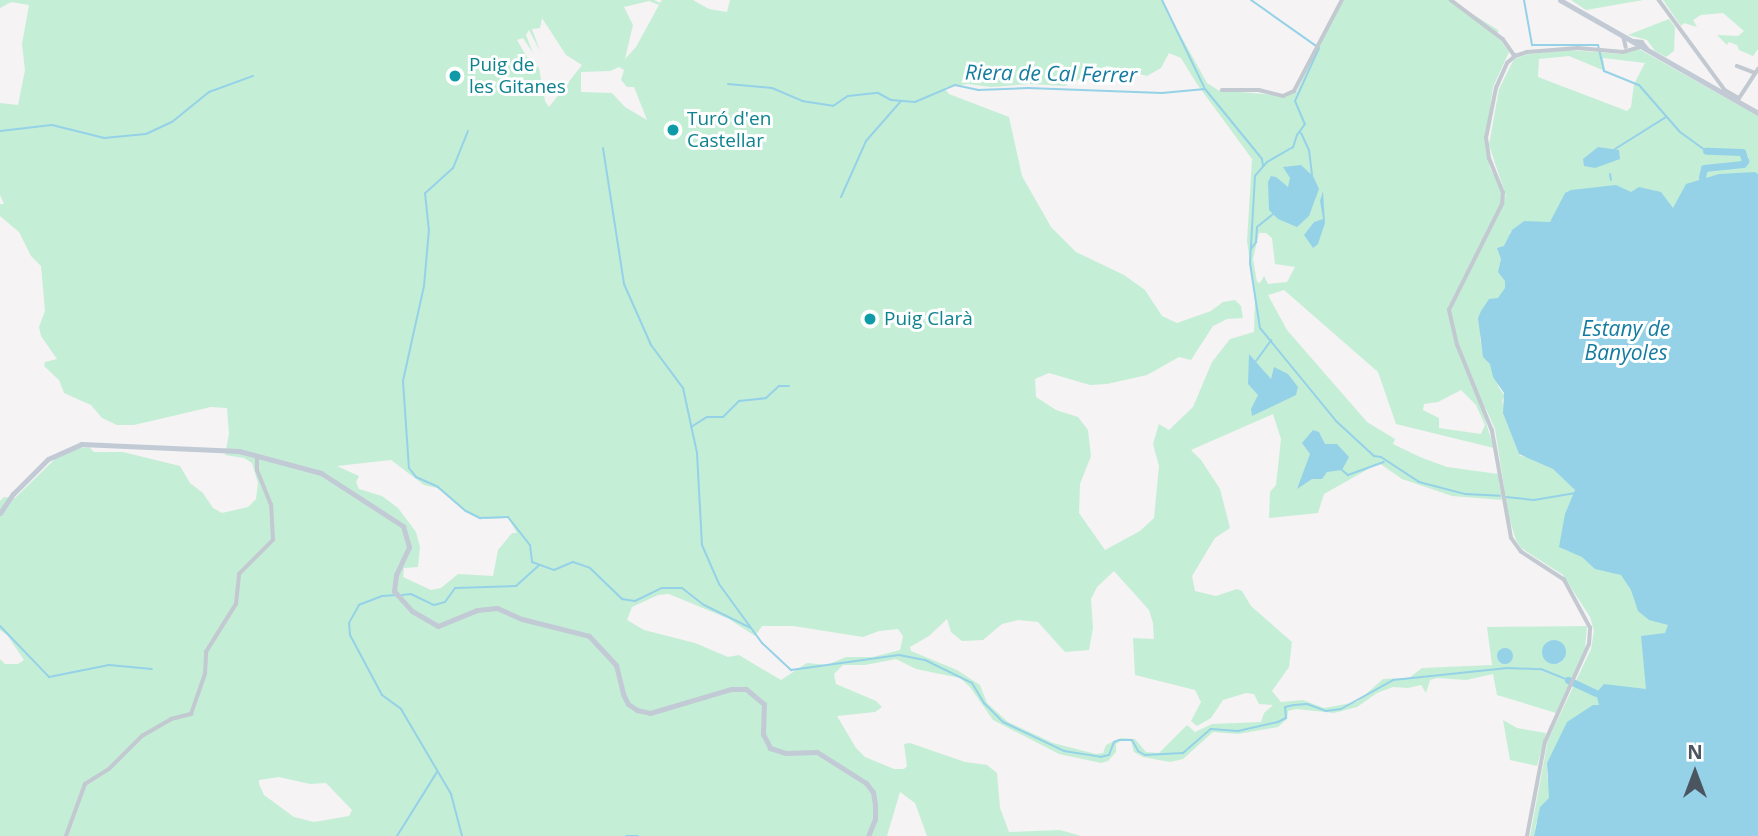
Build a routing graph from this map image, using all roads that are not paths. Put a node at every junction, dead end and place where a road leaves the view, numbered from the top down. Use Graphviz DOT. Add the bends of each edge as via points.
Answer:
graph roads {
  1 [pos="1342,0"];
  2 [pos="1451,0"];
  3 [pos="1560,0"];
  4 [pos="1659,0"];
  5 [pos="1629,46"];
  6 [pos="1650,52"];
  7 [pos="1515,56"];
  8 [pos="1737,66"];
  9 [pos="1757,71"];
  10 [pos="1222,90"];
  11 [pos="1723,90"];
  12 [pos="1738,100"];
  13 [pos="1758,113"];
  14 [pos="257,457"];
  15 [pos="0,513"];
  16 [pos="66,836"];
  17 [pos="869,836"];
  18 [pos="1527,836"];
  1 -- 10 [label="street" via="1290,94"];
  2 -- 7 [label="street" via="1503,39"];
  3 -- 5 [label="main road" via="1624,38"];
  4 -- 11 [label="street"];
  5 -- 6 [label="main road"];
  5 -- 6 [label="street" via="1642,42"];
  5 -- 7 [label="street" via="1617,52 1570,48"];
  6 -- 11 [label="main road"];
  7 -- 18 [label="street" via="1498,80 1486,138 1503,192 1502,204 1451,304 1449,317 1492,431 1513,544 1558,574 1588,620 1589,644 1542,751"];
  8 -- 9 [label="street"];
  9 -- 12 [label="street"];
  11 -- 12 [label="main road"];
  12 -- 13 [label="main road"];
  14 -- 15 [label="main road" via="239,451 81,444 48,460"];
  14 -- 16 [label="street" via="257,471 271,505 273,540 239,574 236,604 206,652 205,674 191,713 142,736 109,769 85,784"];
  14 -- 17 [label="main road" via="321,474 403,526 409,547 394,591 431,624 444,626 477,610 497,608 589,636 616,665 628,704 650,713 731,689 757,695 764,704 763,734 770,748 785,753 817,752 866,783 873,792 876,818"];
}
